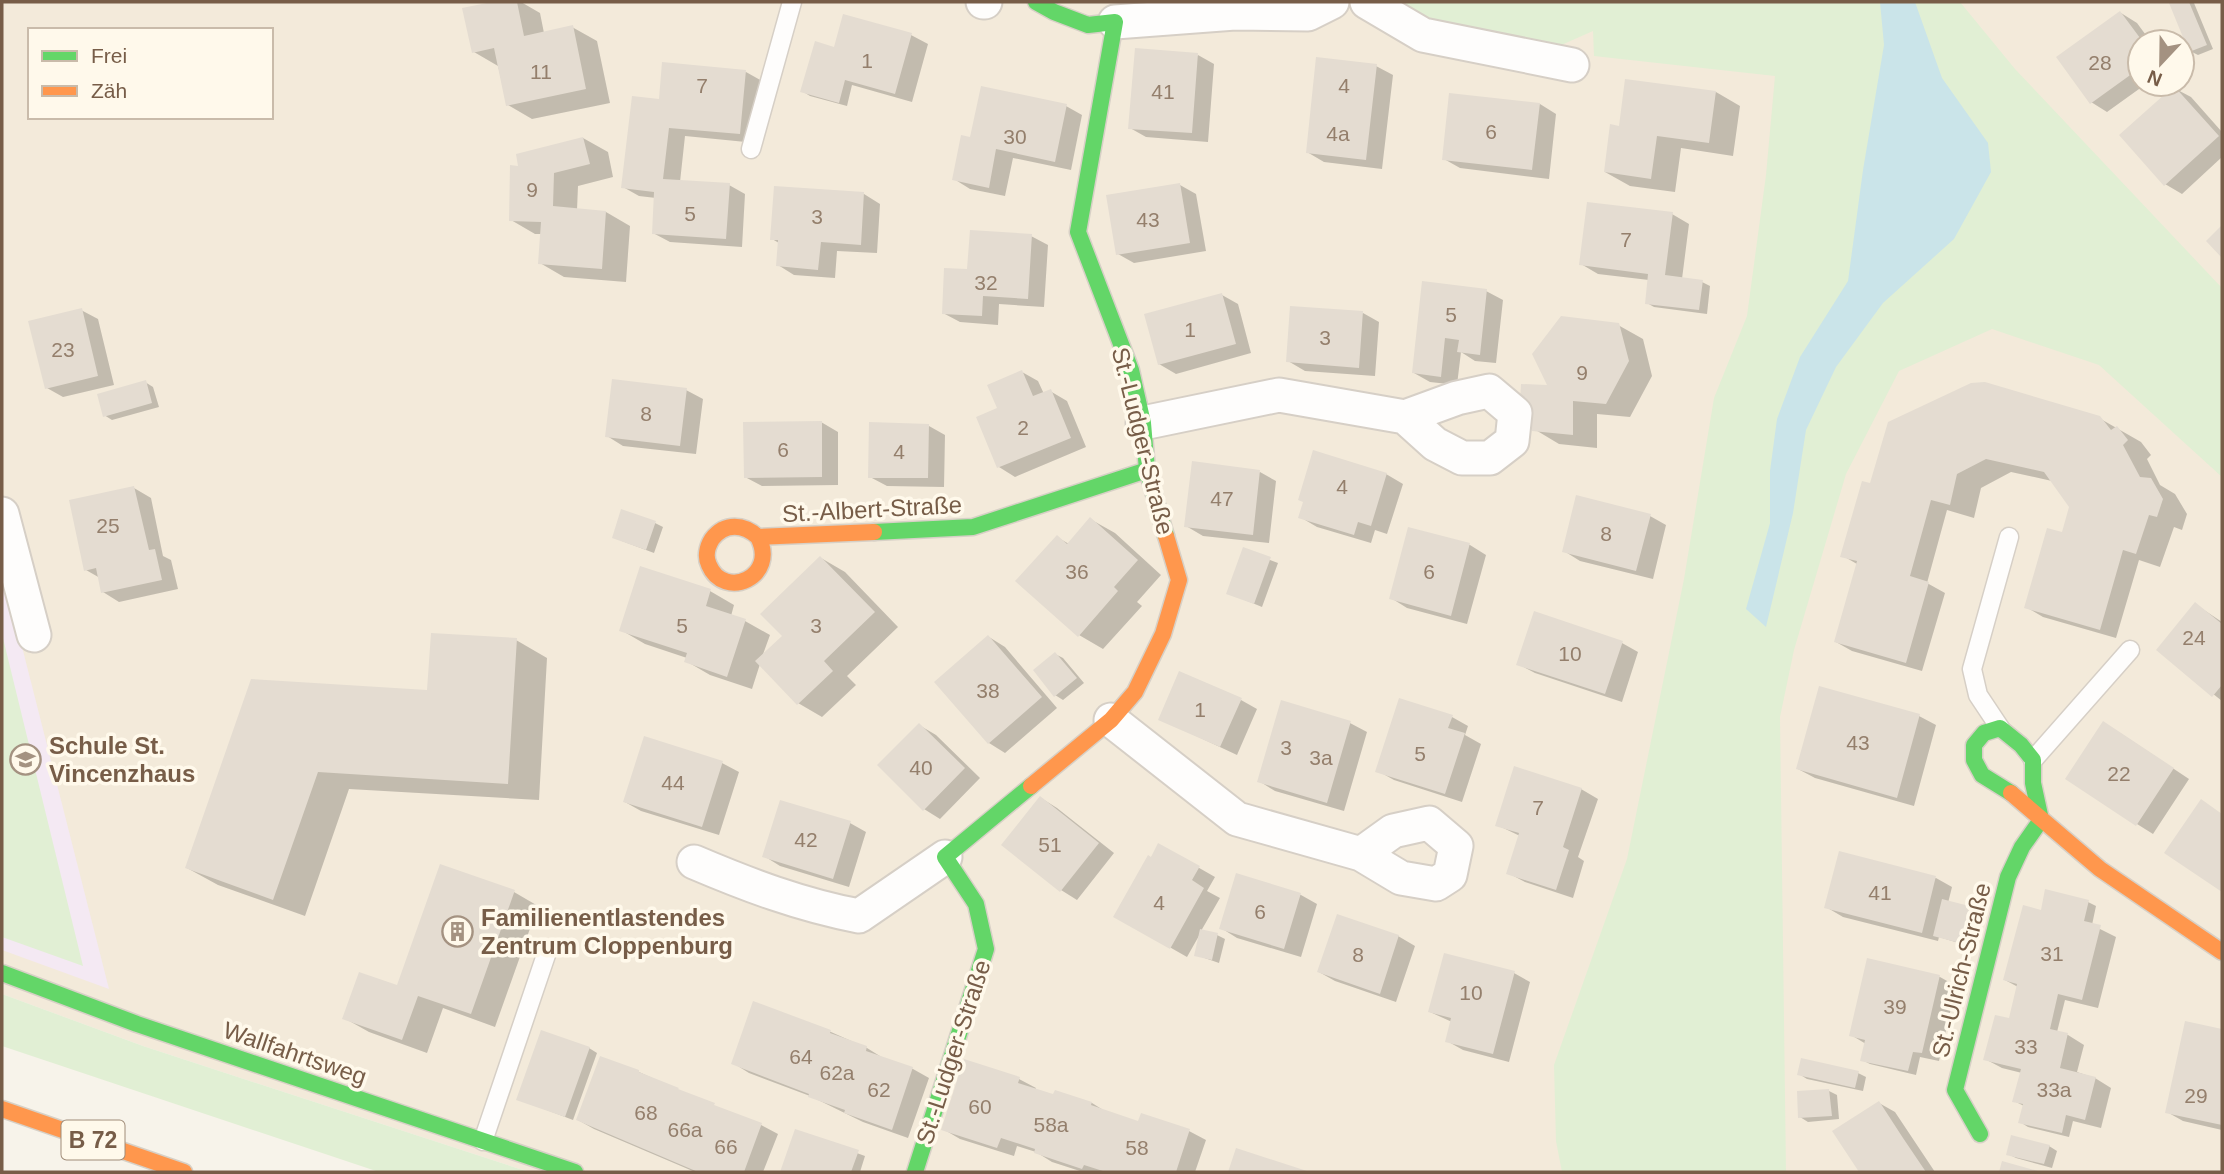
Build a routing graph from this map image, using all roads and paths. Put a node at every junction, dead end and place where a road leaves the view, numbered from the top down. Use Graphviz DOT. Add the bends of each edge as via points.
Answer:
graph roads {
  1 [pos="792,2"];
  2 [pos="1035,2"];
  3 [pos="1332,2"];
  4 [pos="1367,2"];
  5 [pos="1115,22"];
  6 [pos="1572,65"];
  7 [pos="751,149"];
  8 [pos="1405,417"];
  9 [pos="1143,423"];
  10 [pos="1147,470"];
  11 [pos="2,514"];
  12 [pos="758,537"];
  13 [pos="2009,537"];
  14 [pos="34,635"];
  15 [pos="2130,650"];
  16 [pos="1111,720"];
  17 [pos="2000,728"];
  18 [pos="2033,760"];
  19 [pos="2042,820"];
  20 [pos="1361,854"];
  21 [pos="945,857"];
  22 [pos="694,862"];
  23 [pos="547,952"];
  24 [pos="2222,952"];
  25 [pos="2,973"];
  26 [pos="2,1109"];
  27 [pos="1980,1134"];
  28 [pos="483,1141"];
  29 [pos="184,1172"];
  30 [pos="575,1172"];
  31 [pos="915,1172"];
  1 -- 7 [label="lane"];
  2 -- 5 [label="main road" via="1088,25"];
  3 -- 5 [label="street" via="1308,14 1235,13"];
  4 -- 6 [label="street" via="1423,36"];
  5 -- 9 [label="main road, St.-Ludger-Straße" via="1078,232 1131,370"];
  8 -- 9 [label="street" via="1279,395"];
  9 -- 10 [label="main road, St.-Ludger-Straße"];
  10 -- 12 [label="main road, St.-Albert-Straße" via="973,527"];
  10 -- 16 [label="main road, St.-Ludger-Straße" via="1179,580 1163,634 1135,692"];
  11 -- 14 [label="street"];
  13 -- 17 [label="lane" via="1972,670 1978,695"];
  15 -- 18 [label="lane"];
  16 -- 20 [label="street" via="1237,819"];
  16 -- 21 [label="main road, St.-Ludger-Straße"];
  17 -- 18 [label="main road"];
  17 -- 19 [label="main road" via="1984,733 1973,745 1974,760 1982,775 2007,789"];
  18 -- 19 [label="main road"];
  19 -- 24 [label="main road" via="2100,869"];
  19 -- 27 [label="main road, St.-Ulrich-Straße" via="2008,877 1955,1090"];
  21 -- 22 [label="street, St.-Ludger-Straße" via="859,916 758,889"];
  21 -- 31 [label="main road, St.-Ludger-Straße" via="976,904 986,949"];
  23 -- 28 [label="lane"];
  25 -- 28 [label="main road, Wallfahrtsweg" via="137,1024"];
  26 -- 29 [label="main road, B 72"];
  28 -- 30 [label="main road, Wallfahrtsweg"];
}
